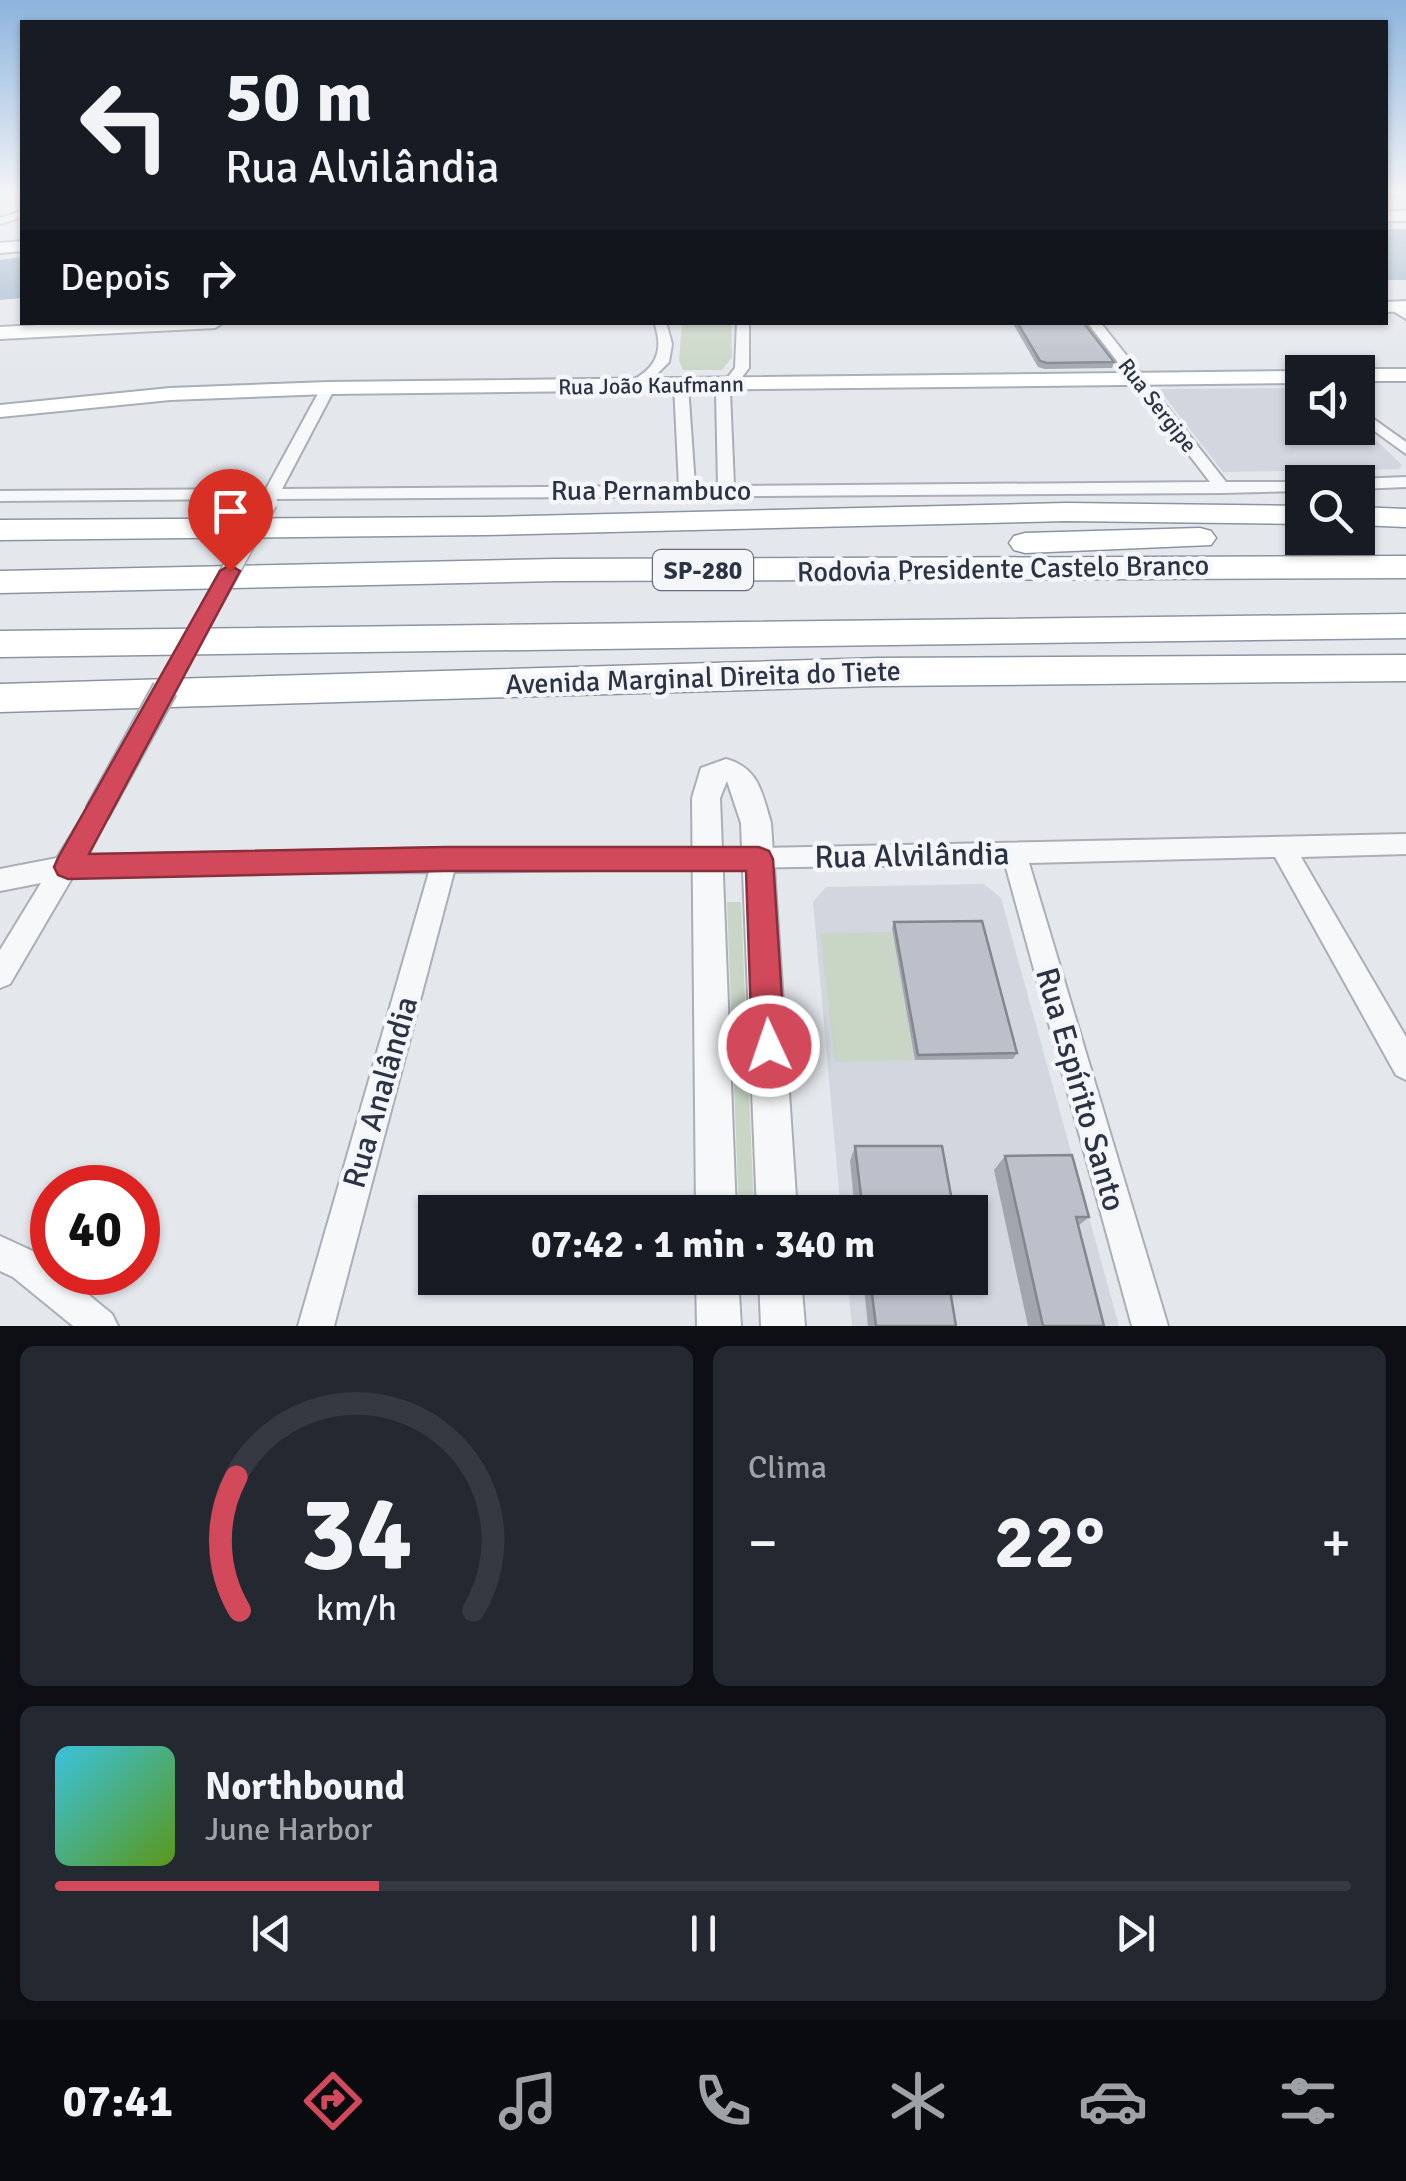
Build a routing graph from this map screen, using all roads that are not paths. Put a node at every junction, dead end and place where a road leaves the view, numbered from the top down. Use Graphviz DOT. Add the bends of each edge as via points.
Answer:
graph roads {
  1 [pos="167,325"];
  2 [pos="661,325"];
  3 [pos="743,325"];
  4 [pos="1094,325"];
  5 [pos="0,336"];
  6 [pos="1406,375"];
  7 [pos="1375,376"];
  8 [pos="1285,377"];
  9 [pos="1138,379"];
  10 [pos="726,383"];
  11 [pos="681,385"];
  12 [pos="632,386"];
  13 [pos="328,388"];
  14 [pos="0,411"];
  15 [pos="1375,425"];
  16 [pos="1406,449"];
  17 [pos="1406,482"];
  18 [pos="1375,483"];
  19 [pos="1285,486"];
  20 [pos="1223,488"];
  21 [pos="726,490"];
  22 [pos="686,491"];
  23 [pos="0,496"];
  24 [pos="271,497"];
  25 [pos="1285,514"];
  26 [pos="1375,517"];
  27 [pos="1406,518"];
  28 [pos="0,530"];
  29 [pos="1375,536"];
  30 [pos="1406,536"];
  31 [pos="1285,537"];
  32 [pos="1406,567"];
  33 [pos="556,570"];
  34 [pos="0,582"];
  35 [pos="1406,626"];
  36 [pos="0,644"];
  37 [pos="1406,668"];
  38 [pos="44,697"];
  39 [pos="0,698"];
  40 [pos="0,714"];
  41 [pos="1406,844"];
  42 [pos="1282,847"];
  43 [pos="1014,852"];
  44 [pos="445,859"];
  45 [pos="759,859"];
  46 [pos="706,860"];
  47 [pos="68,867"];
  48 [pos="0,880"];
  49 [pos="0,975"];
  50 [pos="1406,1065"];
  51 [pos="716,1195"];
  52 [pos="776,1195"];
  53 [pos="0,1253"];
  54 [pos="718,1295"];
  55 [pos="781,1295"];
  56 [pos="100,1326"];
  57 [pos="316,1326"];
  58 [pos="719,1326"];
  59 [pos="783,1326"];
  60 [pos="1150,1326"];
  1 -- 5 [label="main road"];
  2 -- 12 [label="street" via="663,366"];
  3 -- 10 [label="street" via="742,368"];
  4 -- 9 [label="street, Rua Sergipe"];
  6 -- 7 [label="main road"];
  8 -- 9 [label="main road, Rua João Kaufmann"];
  9 -- 10 [label="main road, Rua João Kaufmann"];
  9 -- 20 [label="street, Rua Sergipe"];
  10 -- 11 [label="main road, Rua João Kaufmann"];
  10 -- 21 [label="street"];
  11 -- 12 [label="main road, Rua João Kaufmann"];
  11 -- 22 [label="street"];
  12 -- 13 [label="main road, Rua João Kaufmann"];
  13 -- 14 [label="main road, Rua João Kaufmann" via="130,396"];
  13 -- 24 [label="street"];
  15 -- 16 [label="street"];
  17 -- 18 [label="street"];
  19 -- 20 [label="street, Rua Pernambuco"];
  20 -- 21 [label="street, Rua Pernambuco"];
  21 -- 22 [label="street, Rua Pernambuco"];
  22 -- 24 [label="street, Rua Pernambuco"];
  23 -- 24 [label="street, Rua Pernambuco"];
  24 -- 47 [label="street, bridge"];
  25 -- 28 [label="highway"];
  26 -- 27 [label="highway"];
  29 -- 30 [label="highway"];
  31 -- 33 [label="highway" via="1103,540"];
  32 -- 33 [label="highway, Rodovia Presidente Castelo Branco / SP-280"];
  33 -- 34 [label="highway, Rodovia Presidente Castelo Branco / SP-280"];
  35 -- 36 [label="highway"];
  37 -- 38 [label="highway, Avenida Marginal Direita do Tiete" via="879,672"];
  38 -- 39 [label="highway, Avenida Marginal Direita do Tiete"];
  38 -- 40 [label="highway"];
  41 -- 42 [label="street, Rua Alvilândia"];
  42 -- 43 [label="street, Rua Alvilândia"];
  42 -- 50 [label="street"];
  43 -- 45 [label="street, Rua Alvilândia"];
  43 -- 60 [label="street, Rua Espírito Santo"];
  44 -- 46 [label="street, Rua Alvilândia"];
  44 -- 47 [label="street, Rua Alvilândia"];
  44 -- 57 [label="street, Rua Analândia"];
  45 -- 46 [label="street, Rua Alvilândia"];
  45 -- 46 [label="street" via="746,786 726,770 708,781"];
  45 -- 52 [label="street"];
  46 -- 51 [label="street"];
  47 -- 48 [label="street, Rua Alvilândia"];
  47 -- 49 [label="street"];
  53 -- 56 [label="street" via="25,1264"];
  54 -- 58 [label="street"];
  55 -- 59 [label="street"];
}
